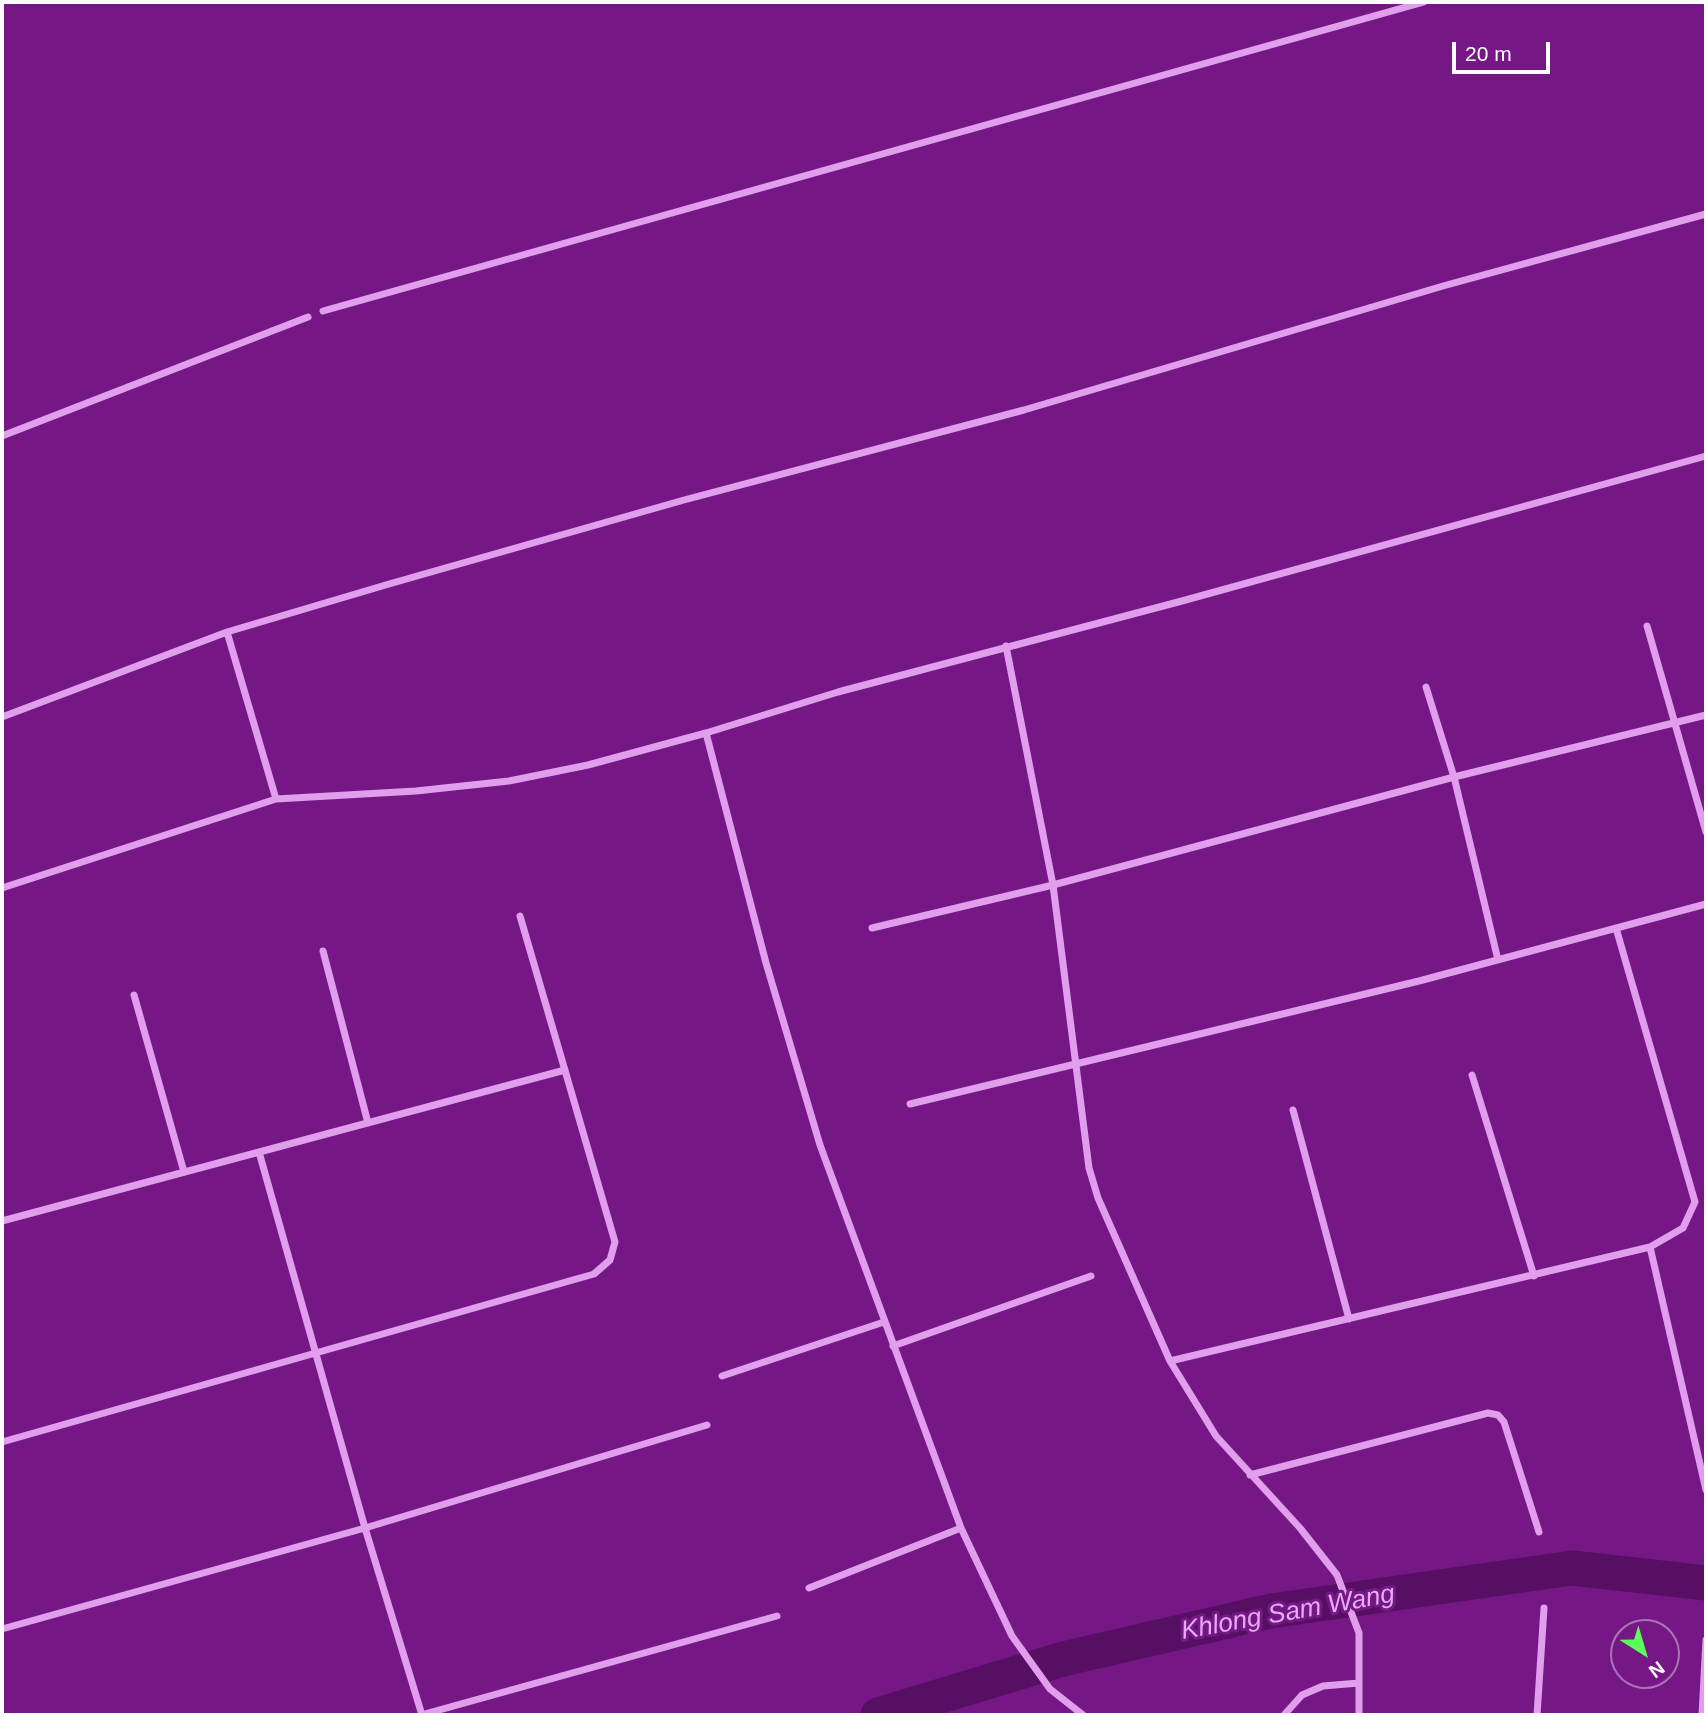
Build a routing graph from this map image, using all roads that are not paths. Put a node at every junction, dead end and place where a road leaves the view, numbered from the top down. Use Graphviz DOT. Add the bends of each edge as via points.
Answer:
graph roads {
  1 [pos="1424,2"];
  2 [pos="1706,214"];
  3 [pos="323,311"];
  4 [pos="308,317"];
  5 [pos="2,436"];
  6 [pos="1706,456"];
  7 [pos="1647,626"];
  8 [pos="227,632"];
  9 [pos="1006,646"];
  10 [pos="1426,687"];
  11 [pos="1706,715"];
  12 [pos="2,717"];
  13 [pos="1675,722"];
  14 [pos="706,733"];
  15 [pos="1454,777"];
  16 [pos="276,799"];
  17 [pos="1706,832"];
  18 [pos="1053,885"];
  19 [pos="2,888"];
  20 [pos="1706,904"];
  21 [pos="520,916"];
  22 [pos="872,928"];
  23 [pos="1616,929"];
  24 [pos="323,951"];
  25 [pos="1498,960"];
  26 [pos="134,995"];
  27 [pos="1075,1065"];
  28 [pos="565,1070"];
  29 [pos="1472,1075"];
  30 [pos="910,1104"];
  31 [pos="1293,1110"];
  32 [pos="368,1123"];
  33 [pos="259,1152"];
  34 [pos="184,1171"];
  35 [pos="2,1221"];
  36 [pos="1650,1247"];
  37 [pos="1091,1276"];
  38 [pos="1534,1276"];
  39 [pos="1349,1319"];
  40 [pos="884,1322"];
  41 [pos="892,1346"];
  42 [pos="315,1354"];
  43 [pos="1170,1361"];
  44 [pos="722,1376"];
  45 [pos="707,1425"];
  46 [pos="2,1441"];
  47 [pos="1250,1475"];
  48 [pos="1706,1490"];
  49 [pos="365,1528"];
  50 [pos="961,1528"];
  51 [pos="1539,1532"];
  52 [pos="809,1588"];
  53 [pos="1545,1608"];
  54 [pos="777,1616"];
  55 [pos="2,1629"];
  56 [pos="1706,1640"];
  57 [pos="1359,1683"];
  58 [pos="422,1715"];
  59 [pos="1083,1715"];
  60 [pos="1284,1715"];
  61 [pos="1359,1715"];
  62 [pos="1538,1715"];
  63 [pos="1702,1715"];
  1 -- 3 [label="street"];
  2 -- 8 [label="street"];
  4 -- 5 [label="street"];
  6 -- 9 [label="street"];
  7 -- 13 [label="street"];
  8 -- 12 [label="street"];
  8 -- 16 [label="street"];
  9 -- 14 [label="street"];
  9 -- 18 [label="street"];
  10 -- 15 [label="street"];
  11 -- 13 [label="street"];
  13 -- 15 [label="street"];
  13 -- 17 [label="street"];
  14 -- 16 [label="street" via="509,781 351,797"];
  14 -- 40 [label="street" via="766,963 820,1145"];
  15 -- 18 [label="street"];
  15 -- 25 [label="street"];
  16 -- 19 [label="street"];
  18 -- 22 [label="street"];
  18 -- 27 [label="street"];
  20 -- 23 [label="street"];
  21 -- 28 [label="street"];
  23 -- 25 [label="street"];
  23 -- 36 [label="street" via="1695,1202 1684,1228"];
  24 -- 32 [label="street"];
  25 -- 27 [label="street"];
  26 -- 34 [label="street"];
  27 -- 30 [label="street"];
  27 -- 43 [label="street" via="1089,1168 1121,1254"];
  28 -- 32 [label="street"];
  28 -- 42 [label="street" via="615,1242 610,1260 594,1274"];
  29 -- 38 [label="street"];
  31 -- 39 [label="street"];
  32 -- 33 [label="street"];
  33 -- 34 [label="street"];
  33 -- 42 [label="street"];
  34 -- 35 [label="street"];
  36 -- 38 [label="street"];
  36 -- 48 [label="street"];
  37 -- 41 [label="street"];
  38 -- 39 [label="street"];
  39 -- 43 [label="street"];
  40 -- 41 [label="street"];
  40 -- 44 [label="street"];
  41 -- 50 [label="street"];
  42 -- 46 [label="street"];
  42 -- 49 [label="street"];
  43 -- 47 [label="street" via="1216,1436"];
  45 -- 49 [label="street"];
  47 -- 51 [label="street" via="1488,1413 1499,1415"];
  47 -- 57 [label="street" via="1337,1575 1359,1633"];
  49 -- 55 [label="street"];
  49 -- 58 [label="street"];
  50 -- 52 [label="street"];
  50 -- 59 [label="street" via="1012,1636 1050,1689"];
  53 -- 62 [label="street"];
  54 -- 58 [label="street"];
  56 -- 63 [label="street"];
  57 -- 60 [label="street" via="1322,1686 1302,1695"];
  57 -- 61 [label="street"];
}
